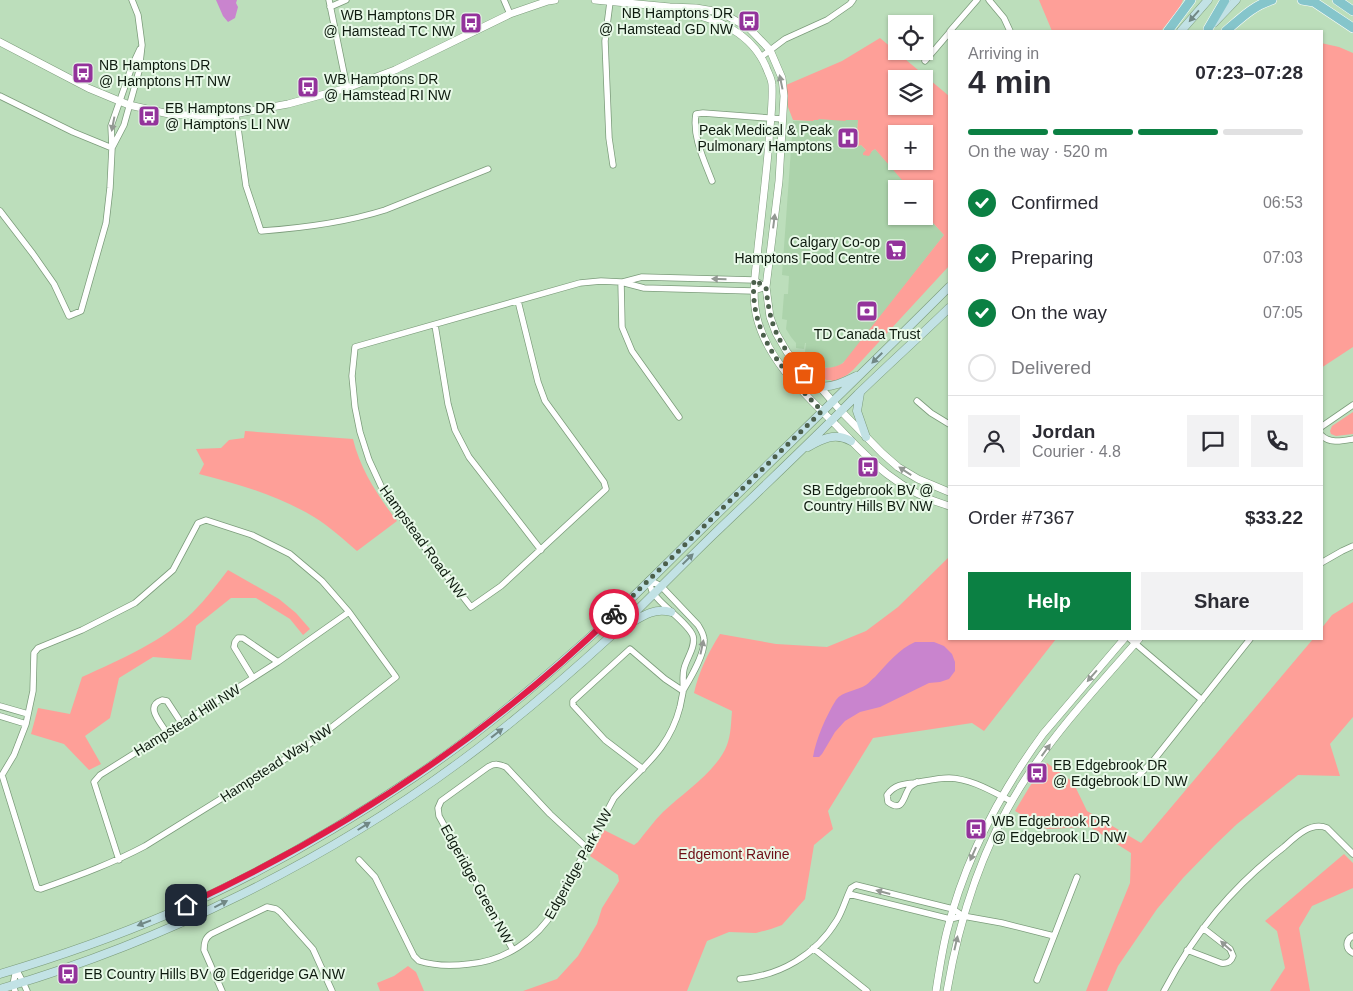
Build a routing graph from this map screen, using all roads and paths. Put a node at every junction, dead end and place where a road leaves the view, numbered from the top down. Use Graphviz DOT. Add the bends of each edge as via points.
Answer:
graph roads {
  1 [pos="132,0"];
  2 [pos="329,0"];
  3 [pos="346,0"];
  4 [pos="504,0"];
  5 [pos="555,0"];
  6 [pos="595,0"];
  7 [pos="853,0"];
  8 [pos="976,0"];
  9 [pos="989,0"];
  10 [pos="1191,0"];
  11 [pos="1208,0"];
  12 [pos="1225,0"];
  13 [pos="1236,0"];
  14 [pos="1272,0"];
  15 [pos="1302,0"];
  16 [pos="1337,0"];
  17 [pos="610,2"];
  18 [pos="330,7"];
  19 [pos="670,7"];
  20 [pos="1353,11"];
  21 [pos="510,14"];
  22 [pos="1353,28"];
  23 [pos="951,30"];
  24 [pos="1010,30"];
  25 [pos="1169,30"];
  26 [pos="1182,30"];
  27 [pos="1207,30"];
  28 [pos="1227,30"];
  29 [pos="948,33"];
  30 [pos="0,42"];
  31 [pos="142,45"];
  32 [pos="770,50"];
  33 [pos="762,57"];
  34 [pos="925,61"];
  35 [pos="347,88"];
  36 [pos="0,96"];
  37 [pos="119,102"];
  38 [pos="129,105"];
  39 [pos="236,114"];
  40 [pos="771,118"];
  41 [pos="782,119"];
  42 [pos="112,148"];
  43 [pos="613,165"];
  44 [pos="488,169"];
  45 [pos="712,181"];
  46 [pos="0,211"];
  47 [pos="754,280"];
  48 [pos="621,282"];
  49 [pos="766,287"];
  50 [pos="948,288"];
  51 [pos="753,291"];
  52 [pos="518,301"];
  53 [pos="948,309"];
  54 [pos="435,325"];
  55 [pos="860,375"];
  56 [pos="819,386"];
  57 [pos="860,393"];
  58 [pos="833,401"];
  59 [pos="917,401"];
  60 [pos="1353,405"];
  61 [pos="822,411"];
  62 [pos="841,411"];
  63 [pos="679,417"];
  64 [pos="831,421"];
  65 [pos="948,423"];
  66 [pos="1323,426"];
  67 [pos="866,437"];
  68 [pos="1323,438"];
  69 [pos="1353,439"];
  70 [pos="851,441"];
  71 [pos="801,450"];
  72 [pos="948,492"];
  73 [pos="948,506"];
  74 [pos="1353,546"];
  75 [pos="541,550"];
  76 [pos="1323,562"];
  77 [pos="649,580"];
  78 [pos="661,586"];
  79 [pos="653,593"];
  80 [pos="349,612"];
  81 [pos="671,612"];
  82 [pos="614,633"];
  83 [pos="1123,640"];
  84 [pos="1134,640"];
  85 [pos="1249,640"];
  86 [pos="278,662"];
  87 [pos="253,678"];
  88 [pos="683,691"];
  89 [pos="1202,700"];
  90 [pos="0,706"];
  91 [pos="28,714"];
  92 [pos="0,716"];
  93 [pos="26,724"];
  94 [pos="182,724"];
  95 [pos="167,734"];
  96 [pos="643,769"];
  97 [pos="1134,780"];
  98 [pos="917,782"];
  99 [pos="1001,796"];
  100 [pos="1011,802"];
  101 [pos="587,848"];
  102 [pos="1353,854"];
  103 [pos="119,860"];
  104 [pos="359,860"];
  105 [pos="1077,877"];
  106 [pos="849,894"];
  107 [pos="904,897"];
  108 [pos="902,907"];
  109 [pos="953,909"];
  110 [pos="963,916"];
  111 [pos="950,919"];
  112 [pos="1203,928"];
  113 [pos="1054,936"];
  114 [pos="1353,936"];
  115 [pos="813,948"];
  116 [pos="513,950"];
  117 [pos="1187,950"];
  118 [pos="1353,953"];
  119 [pos="16,969"];
  120 [pos="0,974"];
  121 [pos="740,979"];
  122 [pos="1038,980"];
  123 [pos="23,982"];
  124 [pos="14,988"];
  125 [pos="0,989"];
  126 [pos="26,991"];
  127 [pos="222,991"];
  128 [pos="332,991"];
  129 [pos="867,991"];
  130 [pos="936,991"];
  131 [pos="947,991"];
  132 [pos="1164,991"];
  1 -- 31 [label="street" via="138,15"];
  2 -- 18 [label="street"];
  3 -- 18 [label="street"];
  4 -- 21 [label="street"];
  5 -- 21 [label="street"];
  6 -- 17 [label="street"];
  7 -- 32 [label="street" via="827,20 785,39"];
  8 -- 23 [label="street"];
  9 -- 24 [label="street"];
  10 -- 25 [label="main road"];
  11 -- 26 [label="main road, one-way"];
  12 -- 27 [label="main road"];
  13 -- 27 [label="main road"];
  14 -- 28 [label="main road" via="1254,8"];
  15 -- 22 [label="main road" via="1314,2"];
  16 -- 20 [label="main road"];
  17 -- 19 [label="street"];
  17 -- 43 [label="street" via="605,40"];
  18 -- 35 [label="street"];
  19 -- 32 [label="street" via="720,12 749,28"];
  19 -- 33 [label="street" via="730,27"];
  21 -- 35 [label="street" via="395,70"];
  29 -- 34 [label="street"];
  30 -- 37 [label="street"];
  31 -- 37 [label="street"];
  31 -- 38 [label="street" via="139,72"];
  32 -- 33 [label="street"];
  41 -- 32 [label="street, one-way" via="782,78"];
  33 -- 40 [label="street" via="772,83"];
  35 -- 39 [label="street"];
  36 -- 42 [label="street"];
  37 -- 38 [label="street"];
  37 -- 42 [label="street, one-way" via="111,126"];
  38 -- 39 [label="street" via="169,114"];
  38 -- 42 [label="street" via="124,125"];
  39 -- 44 [label="street" via="246,186 261,230 317,226 367,216"];
  40 -- 41 [label="street"];
  40 -- 45 [label="street" via="696,114 694,123"];
  40 -- 47 [label="street"];
  49 -- 41 [label="street, one-way" via="779,181"];
  42 -- 46 [label="street" via="106,223 82,311 69,316 54,284"];
  47 -- 48 [label="street, Hampstead Road NW, one-way" via="642,277"];
  47 -- 49 [label="street, Hampstead Road NW"];
  47 -- 51 [label="street"];
  48 -- 51 [label="street, Hampstead Road NW" via="644,288"];
  48 -- 52 [label="street, Hampstead Road NW" via="580,283"];
  48 -- 63 [label="street" via="622,327 632,351"];
  49 -- 51 [label="street, Hampstead Road NW"];
  49 -- 56 [label="street" via="770,318 776,333 804,373"];
  50 -- 55 [label="main road, one-way"];
  51 -- 61 [label="street" via="758,321 776,359"];
  52 -- 54 [label="street, Hampstead Road NW"];
  52 -- 75 [label="street, Hampstead Road NW" via="545,401 606,489"];
  53 -- 57 [label="main road"];
  54 -- 75 [label="street" via="448,404 456,430 469,456"];
  54 -- 75 [label="street, Hampstead Road NW" via="355,347 352,376 355,407 369,460 381,486 471,608"];
  55 -- 56 [label="main road" via="831,386"];
  55 -- 58 [label="main road"];
  56 -- 58 [label="street"];
  57 -- 62 [label="main road"];
  57 -- 67 [label="main road" via="857,411"];
  58 -- 61 [label="main road"];
  58 -- 62 [label="street"];
  59 -- 65 [label="street"];
  60 -- 66 [label="street"];
  61 -- 64 [label="street"];
  61 -- 77 [label="main road"];
  62 -- 64 [label="main road"];
  62 -- 67 [label="street"];
  64 -- 70 [label="street"];
  64 -- 71 [label="main road"];
  72 -- 67 [label="street, one-way" via="898,467"];
  68 -- 69 [label="street" via="1331,441"];
  70 -- 71 [label="main road" via="833,436"];
  70 -- 73 [label="street" via="875,466 900,484"];
  78 -- 71 [label="main road, one-way"];
  74 -- 76 [label="street"];
  77 -- 78 [label="street, Edgeridge Park NW"];
  77 -- 79 [label="street, Edgeridge Park NW"];
  77 -- 119 [label="main road, one-way" via="600,628 502,713 414,778 358,813 255,872 168,914"];
  78 -- 79 [label="main road"];
  88 -- 78 [label="street, Edgeridge Park NW, one-way" via="694,673 704,646 704,635"];
  79 -- 81 [label="street, Edgeridge Park NW"];
  79 -- 82 [label="main road"];
  80 -- 86 [label="street, Hampstead Hill NW"];
  80 -- 91 [label="street, Hampstead Way NW" via="322,581 290,554 252,535 206,520 198,523 173,570 135,603 38,648 34,653 33,691"];
  80 -- 103 [label="street, Hampstead Way NW" via="396,677 314,741"];
  81 -- 82 [label="main road" via="654,611"];
  81 -- 88 [label="street, Edgeridge Park NW" via="689,630 693,639 684,669"];
  123 -- 82 [label="main road, one-way" via="124,946 204,912 288,870 352,833 460,761 535,703"];
  83 -- 99 [label="street, one-way" via="1044,734"];
  84 -- 89 [label="street"];
  100 -- 84 [label="street, one-way" via="1050,744"];
  85 -- 89 [label="street"];
  86 -- 87 [label="street, Hampstead Hill NW"];
  86 -- 87 [label="street" via="243,638 238,638 234,647"];
  87 -- 94 [label="street, Hampstead Hill NW"];
  88 -- 96 [label="street, Edgeridge Park NW" via="670,734"];
  88 -- 96 [label="street" via="630,649 573,701 573,705 605,740"];
  89 -- 97 [label="street"];
  90 -- 91 [label="street"];
  91 -- 93 [label="street, Hampstead Way NW"];
  92 -- 93 [label="street"];
  93 -- 103 [label="street, Hampstead Way NW" via="14,756 2,775 36,888 41,889"];
  94 -- 95 [label="street, Hampstead Hill NW"];
  94 -- 95 [label="street" via="167,701 156,702 153,711"];
  95 -- 103 [label="street, Hampstead Hill NW" via="100,775 94,782"];
  96 -- 101 [label="street, Edgeridge Park NW" via="614,798"];
  98 -- 98 [label="street" via="894,787 887,795 888,802 895,806 903,803 910,787"];
  98 -- 99 [label="street" via="958,779"];
  99 -- 100 [label="street"];
  99 -- 109 [label="street, one-way" via="968,867"];
  100 -- 110 [label="street" via="980,866"];
  101 -- 116 [label="street, Edgeridge Park NW" via="546,922"];
  101 -- 116 [label="street, Edgeridge Green NW" via="502,765 488,767 441,801 439,816"];
  102 -- 112 [label="street" via="1327,828 1312,826 1254,871"];
  104 -- 116 [label="street, Edgeridge Park NW" via="375,877 419,962 477,963"];
  105 -- 113 [label="street"];
  107 -- 106 [label="street, one-way" via="856,885"];
  106 -- 108 [label="street"];
  106 -- 115 [label="street" via="831,929"];
  107 -- 108 [label="street"];
  107 -- 109 [label="street"];
  108 -- 111 [label="street"];
  109 -- 110 [label="street"];
  109 -- 111 [label="street"];
  110 -- 111 [label="street"];
  110 -- 113 [label="street"];
  131 -- 110 [label="street, one-way"];
  111 -- 130 [label="street"];
  112 -- 117 [label="street"];
  117 -- 112 [label="street, one-way" via="1221,963 1231,961 1233,953 1230,948"];
  113 -- 122 [label="street"];
  114 -- 118 [label="street" via="1347,945"];
  115 -- 121 [label="street" via="793,964 772,974"];
  115 -- 129 [label="street"];
  117 -- 132 [label="street"];
  119 -- 120 [label="main road"];
  119 -- 123 [label="street"];
  119 -- 124 [label="street"];
  123 -- 124 [label="main road"];
  123 -- 126 [label="street"];
  124 -- 125 [label="main road"];
  127 -- 128 [label="street" via="204,950 207,938 267,907 280,912 308,943"];
}
